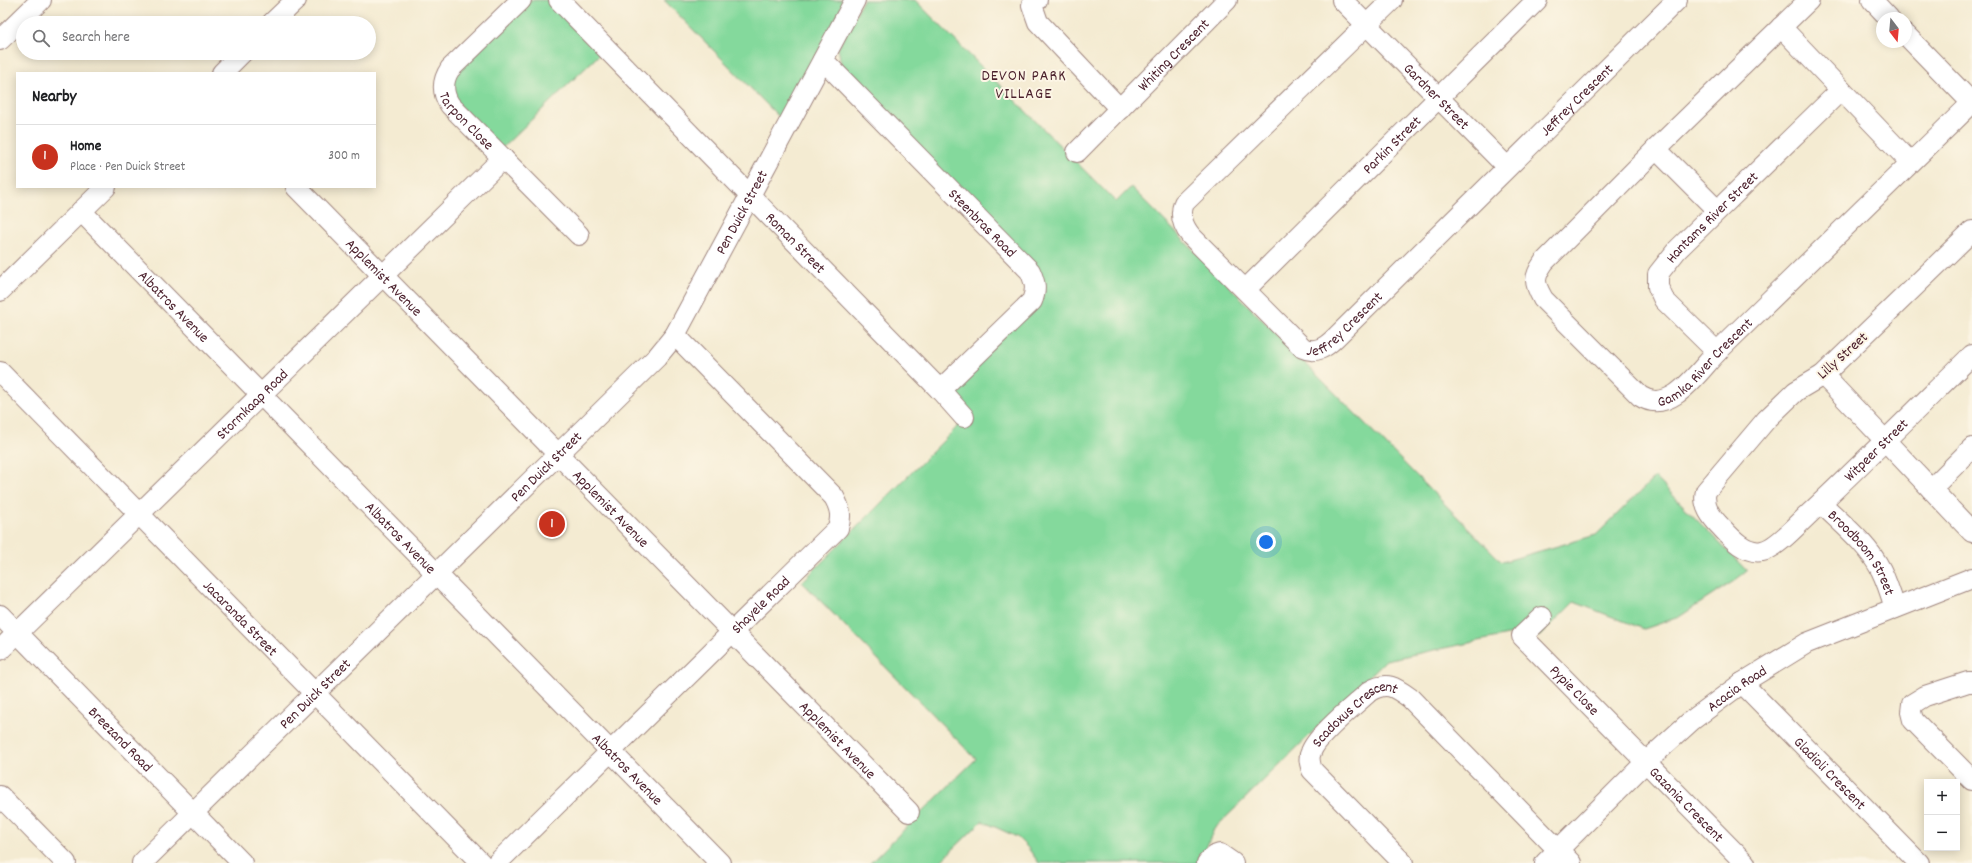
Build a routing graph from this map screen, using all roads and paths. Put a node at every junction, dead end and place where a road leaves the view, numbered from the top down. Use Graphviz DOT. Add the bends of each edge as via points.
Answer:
graph roads {
  1 [pos="41,0"];
  2 [pos="296,0"];
  3 [pos="521,0"];
  4 [pos="559,0"];
  5 [pos="856,0"];
  6 [pos="1037,0"];
  7 [pos="1227,0"];
  8 [pos="1342,0"];
  9 [pos="1392,0"];
  10 [pos="1537,0"];
  11 [pos="1677,0"];
  12 [pos="1809,0"];
  13 [pos="1872,0"];
  14 [pos="1883,12"];
  15 [pos="25,16"];
  16 [pos="279,16"];
  17 [pos="16,24"];
  18 [pos="1367,25"];
  19 [pos="1781,28"];
  20 [pos="0,40"];
  21 [pos="1912,41"];
  22 [pos="235,60"];
  23 [pos="823,60"];
  24 [pos="223,72"];
  25 [pos="1841,90"];
  26 [pos="1438,98"];
  27 [pos="1972,103"];
  28 [pos="1120,108"];
  29 [pos="1656,149"];
  30 [pos="1077,152"];
  31 [pos="503,158"];
  32 [pos="1910,162"];
  33 [pos="1507,167"];
  34 [pos="105,188"];
  35 [pos="297,188"];
  36 [pos="750,196"];
  37 [pos="1717,210"];
  38 [pos="81,211"];
  39 [pos="1972,232"];
  40 [pos="579,234"];
  41 [pos="383,275"];
  42 [pos="1246,289"];
  43 [pos="0,291"];
  44 [pos="675,335"];
  45 [pos="1718,352"];
  46 [pos="1972,356"];
  47 [pos="0,372"];
  48 [pos="1823,375"];
  49 [pos="940,390"];
  50 [pos="261,394"];
  51 [pos="964,417"];
  52 [pos="1884,441"];
  53 [pos="1972,448"];
  54 [pos="558,454"];
  55 [pos="1931,489"];
  56 [pos="1705,501"];
  57 [pos="1821,502"];
  58 [pos="139,514"];
  59 [pos="1972,532"];
  60 [pos="436,574"];
  61 [pos="1972,578"];
  62 [pos="1895,608"];
  63 [pos="0,615"];
  64 [pos="1542,617"];
  65 [pos="732,632"];
  66 [pos="17,633"];
  67 [pos="0,650"];
  68 [pos="1972,682"];
  69 [pos="1742,683"];
  70 [pos="315,693"];
  71 [pos="611,752"];
  72 [pos="1646,762"];
  73 [pos="1972,780"];
  74 [pos="0,796"];
  75 [pos="909,812"];
  76 [pos="193,813"];
  77 [pos="1558,859"];
  78 [pos="66,863"];
  79 [pos="142,863"];
  80 [pos="242,863"];
  81 [pos="481,863"];
  82 [pos="497,863"];
  83 [pos="720,863"];
  84 [pos="1207,863"];
  85 [pos="1233,863"];
  86 [pos="1403,863"];
  87 [pos="1745,863"];
  88 [pos="1919,863"];
  1 -- 15 [label="street"];
  2 -- 16 [label="street"];
  3 -- 31 [label="street, Tarpon Close" via="450,69 444,86 446,99 450,105"];
  4 -- 36 [label="street, Roman Street"];
  5 -- 23 [label="street, Pen Duick Street"];
  6 -- 28 [label="street" via="1032,6 1038,22"];
  7 -- 28 [label="street, Whiting Crescent"];
  8 -- 18 [label="street"];
  9 -- 18 [label="street, Jeffrey Crescent"];
  10 -- 26 [label="street, Parkin Street"];
  11 -- 33 [label="street, Jeffrey Crescent"];
  12 -- 19 [label="street, Gamka River Crescent"];
  13 -- 14 [label="street"];
  17 -- 20 [label="street"];
  18 -- 26 [label="street, Gardner Street"];
  18 -- 42 [label="street, Jeffrey Crescent" via="1184,203 1182,219 1185,228"];
  19 -- 25 [label="street"];
  19 -- 29 [label="street, Gamka River Crescent"];
  21 -- 27 [label="street"];
  22 -- 24 [label="street"];
  23 -- 36 [label="street, Pen Duick Street"];
  23 -- 49 [label="street, Steenbras Road" via="1030,271 1035,281 1036,288 1032,301"];
  25 -- 32 [label="street"];
  25 -- 37 [label="street, Hantams River Street"];
  26 -- 33 [label="street, Gardner Street"];
  26 -- 42 [label="street, Parkin Street"];
  27 -- 32 [label="street, Gamka River Crescent"];
  28 -- 30 [label="street, Whiting Crescent"];
  29 -- 37 [label="street"];
  29 -- 45 [label="street, Gamka River Crescent" via="1544,262 1536,273 1536,282 1544,299 1640,396 1649,402 1666,401 1676,395"];
  31 -- 40 [label="street, Tarpon Close"];
  31 -- 41 [label="street, Stormkaap Road"];
  32 -- 45 [label="street, Gamka River Crescent"];
  33 -- 42 [label="street, Jeffrey Crescent" via="1324,348 1303,348"];
  34 -- 38 [label="street"];
  35 -- 41 [label="street, Applemist Avenue"];
  36 -- 44 [label="street, Pen Duick Street"];
  36 -- 49 [label="street, Roman Street"];
  37 -- 45 [label="street, Hantams River Street" via="1666,262 1658,274 1658,287 1664,300"];
  38 -- 43 [label="street"];
  38 -- 50 [label="street, Albatros Avenue"];
  39 -- 48 [label="street, Lilly Street"];
  41 -- 50 [label="street, Stormkaap Road"];
  41 -- 54 [label="street, Applemist Avenue"];
  44 -- 54 [label="street, Pen Duick Street" via="657,357"];
  44 -- 65 [label="street, Shayele Road" via="834,497 841,512 838,528"];
  46 -- 52 [label="street, Witpeer Street"];
  47 -- 58 [label="street, Jacaranda Street"];
  48 -- 52 [label="street"];
  48 -- 56 [label="street, Lilly Street" via="1796,391 1766,420 1706,491"];
  49 -- 51 [label="street, Roman Street"];
  50 -- 58 [label="street, Stormkaap Road"];
  50 -- 60 [label="street, Albatros Avenue"];
  52 -- 55 [label="street"];
  52 -- 57 [label="street, Witpeer Street"];
  53 -- 55 [label="street"];
  54 -- 60 [label="street, Pen Duick Street"];
  54 -- 65 [label="street, Applemist Avenue"];
  55 -- 59 [label="street"];
  56 -- 57 [label="street, Witpeer Street" via="1713,519 1728,535 1744,547 1762,552 1778,542"];
  57 -- 62 [label="street, Broodboom Street" via="1874,559 1881,570"];
  58 -- 66 [label="street, Stormkaap Road"];
  58 -- 70 [label="street, Jacaranda Street"];
  60 -- 70 [label="street, Pen Duick Street"];
  60 -- 71 [label="street, Albatros Avenue"];
  61 -- 62 [label="street, Acacia Road"];
  62 -- 69 [label="street, Acacia Road" via="1807,643"];
  63 -- 66 [label="street, Breezand Road"];
  64 -- 72 [label="street, Pypie Close" via="1522,636"];
  65 -- 71 [label="street, Shayele Road"];
  65 -- 75 [label="street, Applemist Avenue"];
  66 -- 67 [label="street, Stormkaap Road"];
  66 -- 76 [label="street, Breezand Road"];
  68 -- 73 [label="street" via="1941,690 1918,700 1911,708 1913,720"];
  69 -- 72 [label="street, Acacia Road" via="1691,721"];
  69 -- 88 [label="street, Gladioli Crescent"];
  70 -- 76 [label="street, Pen Duick Street"];
  70 -- 81 [label="street, Jacaranda Street"];
  71 -- 82 [label="street, Shayele Road"];
  71 -- 83 [label="street, Albatros Avenue"];
  72 -- 77 [label="street, Acacia Road"];
  72 -- 87 [label="street, Gazania Crescent"];
  74 -- 78 [label="street"];
  76 -- 79 [label="street, Pen Duick Street"];
  76 -- 80 [label="street, Breezand Road"];
  77 -- 86 [label="street, Scadoxus Crescent" via="1410,698 1397,689 1379,686 1370,691 1318,741 1311,751 1309,762 1312,770"];
  84 -- 85 [label="street" via="1220,854"];
}
